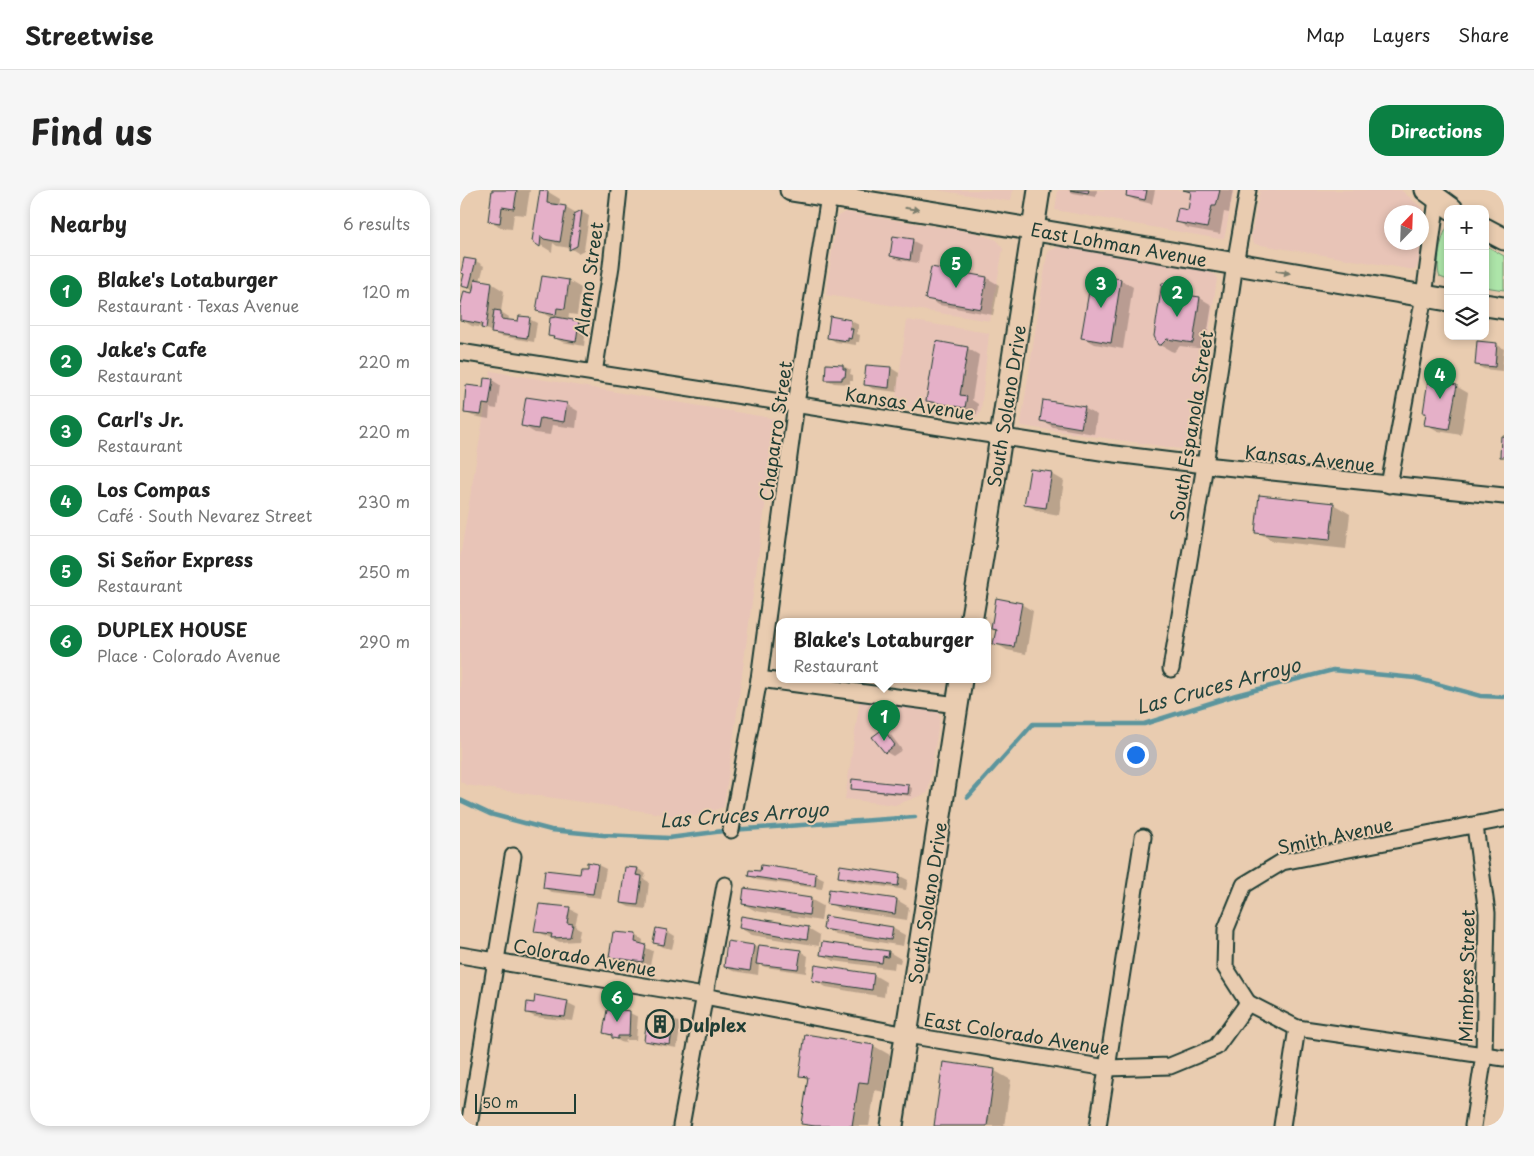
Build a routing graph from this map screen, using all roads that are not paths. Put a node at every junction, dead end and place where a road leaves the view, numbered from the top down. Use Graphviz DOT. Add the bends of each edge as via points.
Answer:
graph roads {
  1 [pos="619,190"];
  2 [pos="791,190"];
  3 [pos="1039,190"];
  4 [pos="1248,190"];
  5 [pos="829,193"];
  6 [pos="1438,197"];
  7 [pos="1033,229"];
  8 [pos="1489,231"];
  9 [pos="1504,240"];
  10 [pos="1235,264"];
  11 [pos="1424,296"];
  12 [pos="1444,299"];
  13 [pos="1489,306"];
  14 [pos="1504,308"];
  15 [pos="460,352"];
  16 [pos="594,373"];
  17 [pos="796,404"];
  18 [pos="1001,436"];
  19 [pos="1205,465"];
  20 [pos="1390,485"];
  21 [pos="1504,496"];
  22 [pos="972,618"];
  23 [pos="1170,669"];
  24 [pos="759,678"];
  25 [pos="776,680"];
  26 [pos="796,683"];
  27 [pos="961,683"];
  28 [pos="957,705"];
  29 [pos="1504,820"];
  30 [pos="1475,826"];
  31 [pos="731,830"];
  32 [pos="1143,837"];
  33 [pos="513,856"];
  34 [pos="725,885"];
  35 [pos="460,954"];
  36 [pos="496,961"];
  37 [pos="704,996"];
  38 [pos="1248,1003"];
  39 [pos="1296,1028"];
  40 [pos="907,1035"];
  41 [pos="1484,1055"];
  42 [pos="1504,1058"];
  43 [pos="1107,1068"];
  44 [pos="470,1126"];
  45 [pos="682,1126"];
  46 [pos="892,1126"];
  47 [pos="1098,1126"];
  48 [pos="1282,1126"];
  49 [pos="1473,1126"];
  1 -- 16 [label="street, Alamo Street"];
  2 -- 5 [label="street, East Lohman Avenue"];
  3 -- 7 [label="street, South Solano Drive"];
  4 -- 10 [label="street, South Espanola Street"];
  5 -- 7 [label="street, East Lohman Avenue, one-way"];
  5 -- 17 [label="street, Chaparro Street"];
  6 -- 11 [label="street"];
  7 -- 10 [label="street, East Lohman Avenue"];
  7 -- 18 [label="street, South Solano Drive"];
  8 -- 9 [label="street"];
  10 -- 11 [label="street, East Lohman Avenue, one-way"];
  10 -- 19 [label="street, South Espanola Street"];
  11 -- 12 [label="street, East Lohman Avenue"];
  11 -- 20 [label="street"];
  13 -- 14 [label="street"];
  15 -- 16 [label="street, Kansas Avenue"];
  16 -- 17 [label="street, Kansas Avenue"];
  17 -- 18 [label="street, Kansas Avenue"];
  17 -- 24 [label="street, Chaparro Street"];
  18 -- 19 [label="street, Kansas Avenue"];
  18 -- 22 [label="street, South Solano Drive"];
  19 -- 20 [label="street, Kansas Avenue"];
  19 -- 23 [label="street, South Espanola Street"];
  20 -- 21 [label="street, Kansas Avenue"];
  24 -- 25 [label="street"];
  24 -- 31 [label="street, Chaparro Street"];
  26 -- 28 [label="street"];
  27 -- 28 [label="street, South Solano Drive"];
  28 -- 40 [label="street, South Solano Drive"];
  29 -- 30 [label="street, Smith Avenue"];
  30 -- 38 [label="street, Smith Avenue" via="1282,862 1244,885 1226,929 1225,967"];
  30 -- 41 [label="street, Mimbres Street" via="1487,913"];
  32 -- 43 [label="street"];
  33 -- 36 [label="street"];
  34 -- 37 [label="street"];
  35 -- 36 [label="street, Colorado Avenue"];
  36 -- 37 [label="street, Colorado Avenue"];
  36 -- 44 [label="street"];
  37 -- 40 [label="street, East Colorado Avenue"];
  37 -- 45 [label="street"];
  38 -- 39 [label="street"];
  38 -- 43 [label="street, East Colorado Avenue" via="1216,1047 1170,1066"];
  39 -- 41 [label="street"];
  39 -- 48 [label="street"];
  40 -- 43 [label="street, East Colorado Avenue"];
  40 -- 46 [label="street, South Solano Drive"];
  41 -- 42 [label="street"];
  41 -- 49 [label="street, Mimbres Street"];
  43 -- 47 [label="street"];
}
